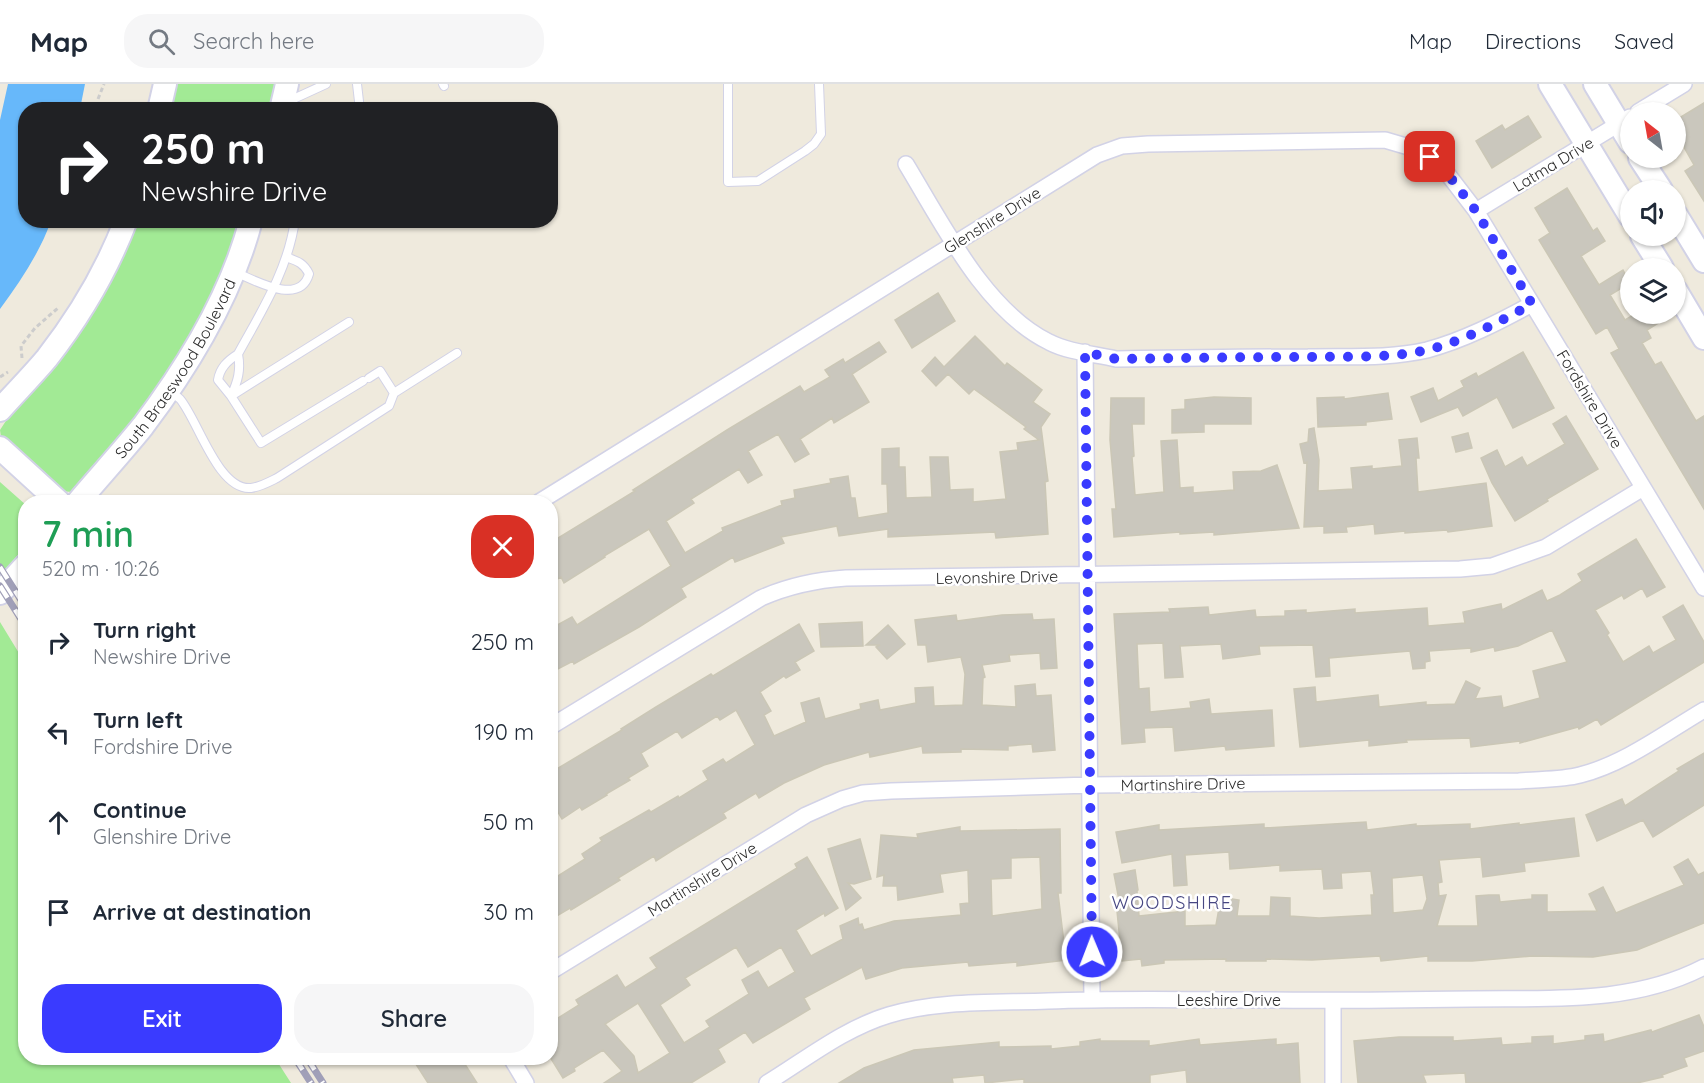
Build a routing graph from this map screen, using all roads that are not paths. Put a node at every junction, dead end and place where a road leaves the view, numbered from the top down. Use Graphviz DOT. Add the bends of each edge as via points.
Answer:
graph roads {
  1 [pos="165,84"];
  2 [pos="326,84"];
  3 [pos="357,84"];
  4 [pos="728,84"];
  5 [pos="819,84"];
  6 [pos="1550,84"];
  7 [pos="1595,84"];
  8 [pos="1684,84"];
  9 [pos="283,99"];
  10 [pos="161,102"];
  11 [pos="359,102"];
  12 [pos="1659,102"];
  13 [pos="1620,113"];
  14 [pos="1620,128"];
  15 [pos="1587,144"];
  16 [pos="906,164"];
  17 [pos="1620,199"];
  18 [pos="1476,211"];
  19 [pos="122,228"];
  20 [pos="248,228"];
  21 [pos="293,228"];
  22 [pos="1686,231"];
  23 [pos="955,243"];
  24 [pos="286,257"];
  25 [pos="1704,261"];
  26 [pos="233,272"];
  27 [pos="274,288"];
  28 [pos="1532,304"];
  29 [pos="1686,308"];
  30 [pos="349,322"];
  31 [pos="1704,338"];
  32 [pos="1085,352"];
  33 [pos="457,353"];
  34 [pos="238,354"];
  35 [pos="168,390"];
  36 [pos="394,393"];
  37 [pos="231,396"];
  38 [pos="0,410"];
  39 [pos="0,448"];
  40 [pos="1644,488"];
  41 [pos="51,495"];
  42 [pos="84,495"];
  43 [pos="550,495"];
  44 [pos="18,574"];
  45 [pos="1088,576"];
  46 [pos="1704,588"];
  47 [pos="0,593"];
  48 [pos="1704,710"];
  49 [pos="558,722"];
  50 [pos="1091,785"];
  51 [pos="558,967"];
  52 [pos="1704,967"];
  53 [pos="1092,999"];
  54 [pos="1333,1001"];
  55 [pos="515,1065"];
  56 [pos="526,1083"];
  57 [pos="767,1083"];
  58 [pos="1333,1083"];
  1 -- 10 [label="main road"];
  2 -- 9 [label="lane"];
  3 -- 11 [label="lane"];
  4 -- 5 [label="lane" via="728,182 748,183 758,182 814,144 821,134"];
  6 -- 15 [label="main road"];
  7 -- 13 [label="main road"];
  8 -- 12 [label="street, Latma Drive"];
  14 -- 15 [label="street, Latma Drive"];
  15 -- 17 [label="main road"];
  15 -- 18 [label="street, Latma Drive"];
  16 -- 23 [label="street"];
  18 -- 23 [label="street, Glenshire Drive" via="1440,164 1419,150 1385,140 1148,144 1122,146 1096,155"];
  18 -- 28 [label="street, Fordshire Drive"];
  19 -- 38 [label="main road" via="84,304 47,358"];
  20 -- 26 [label="main road, South Braeswood Boulevard"];
  21 -- 24 [label="lane"];
  22 -- 25 [label="main road"];
  23 -- 32 [label="street" via="982,285 1012,317 1049,342"];
  23 -- 43 [label="street, Glenshire Drive"];
  24 -- 27 [label="lane"];
  24 -- 27 [label="lane" via="305,266 307,281 293,290"];
  26 -- 27 [label="lane"];
  26 -- 35 [label="main road, South Braeswood Boulevard" via="218,306"];
  27 -- 34 [label="lane"];
  28 -- 32 [label="street" via="1456,340 1397,354 1116,359"];
  28 -- 40 [label="street, Fordshire Drive"];
  29 -- 31 [label="main road"];
  30 -- 37 [label="lane"];
  32 -- 45 [label="street"];
  33 -- 36 [label="lane"];
  34 -- 37 [label="lane" via="240,366"];
  34 -- 37 [label="lane" via="219,372 218,380"];
  35 -- 36 [label="lane" via="179,398 205,446 230,480 248,489 277,478 389,406"];
  35 -- 42 [label="main road, South Braeswood Boulevard"];
  36 -- 37 [label="lane" via="380,371 261,443"];
  39 -- 41 [label="main road"];
  40 -- 45 [label="street, Levonshire Drive" via="1546,547 1492,566"];
  40 -- 46 [label="street, Fordshire Drive"];
  44 -- 47 [label="main road"];
  45 -- 49 [label="street, Levonshire Drive" via="846,578 789,587 735,613"];
  45 -- 50 [label="street"];
  48 -- 50 [label="street, Martinshire Drive" via="1627,755 1578,776 1519,781"];
  50 -- 51 [label="street, Martinshire Drive" via="891,791 842,799 806,815"];
  50 -- 53 [label="street"];
  52 -- 54 [label="street, Leeshire Drive" via="1651,987 1600,997"];
  53 -- 54 [label="street, Leeshire Drive"];
  53 -- 57 [label="street, Leeshire Drive" via="909,1009 844,1035"];
  54 -- 58 [label="street"];
  55 -- 56 [label="street"];
}
